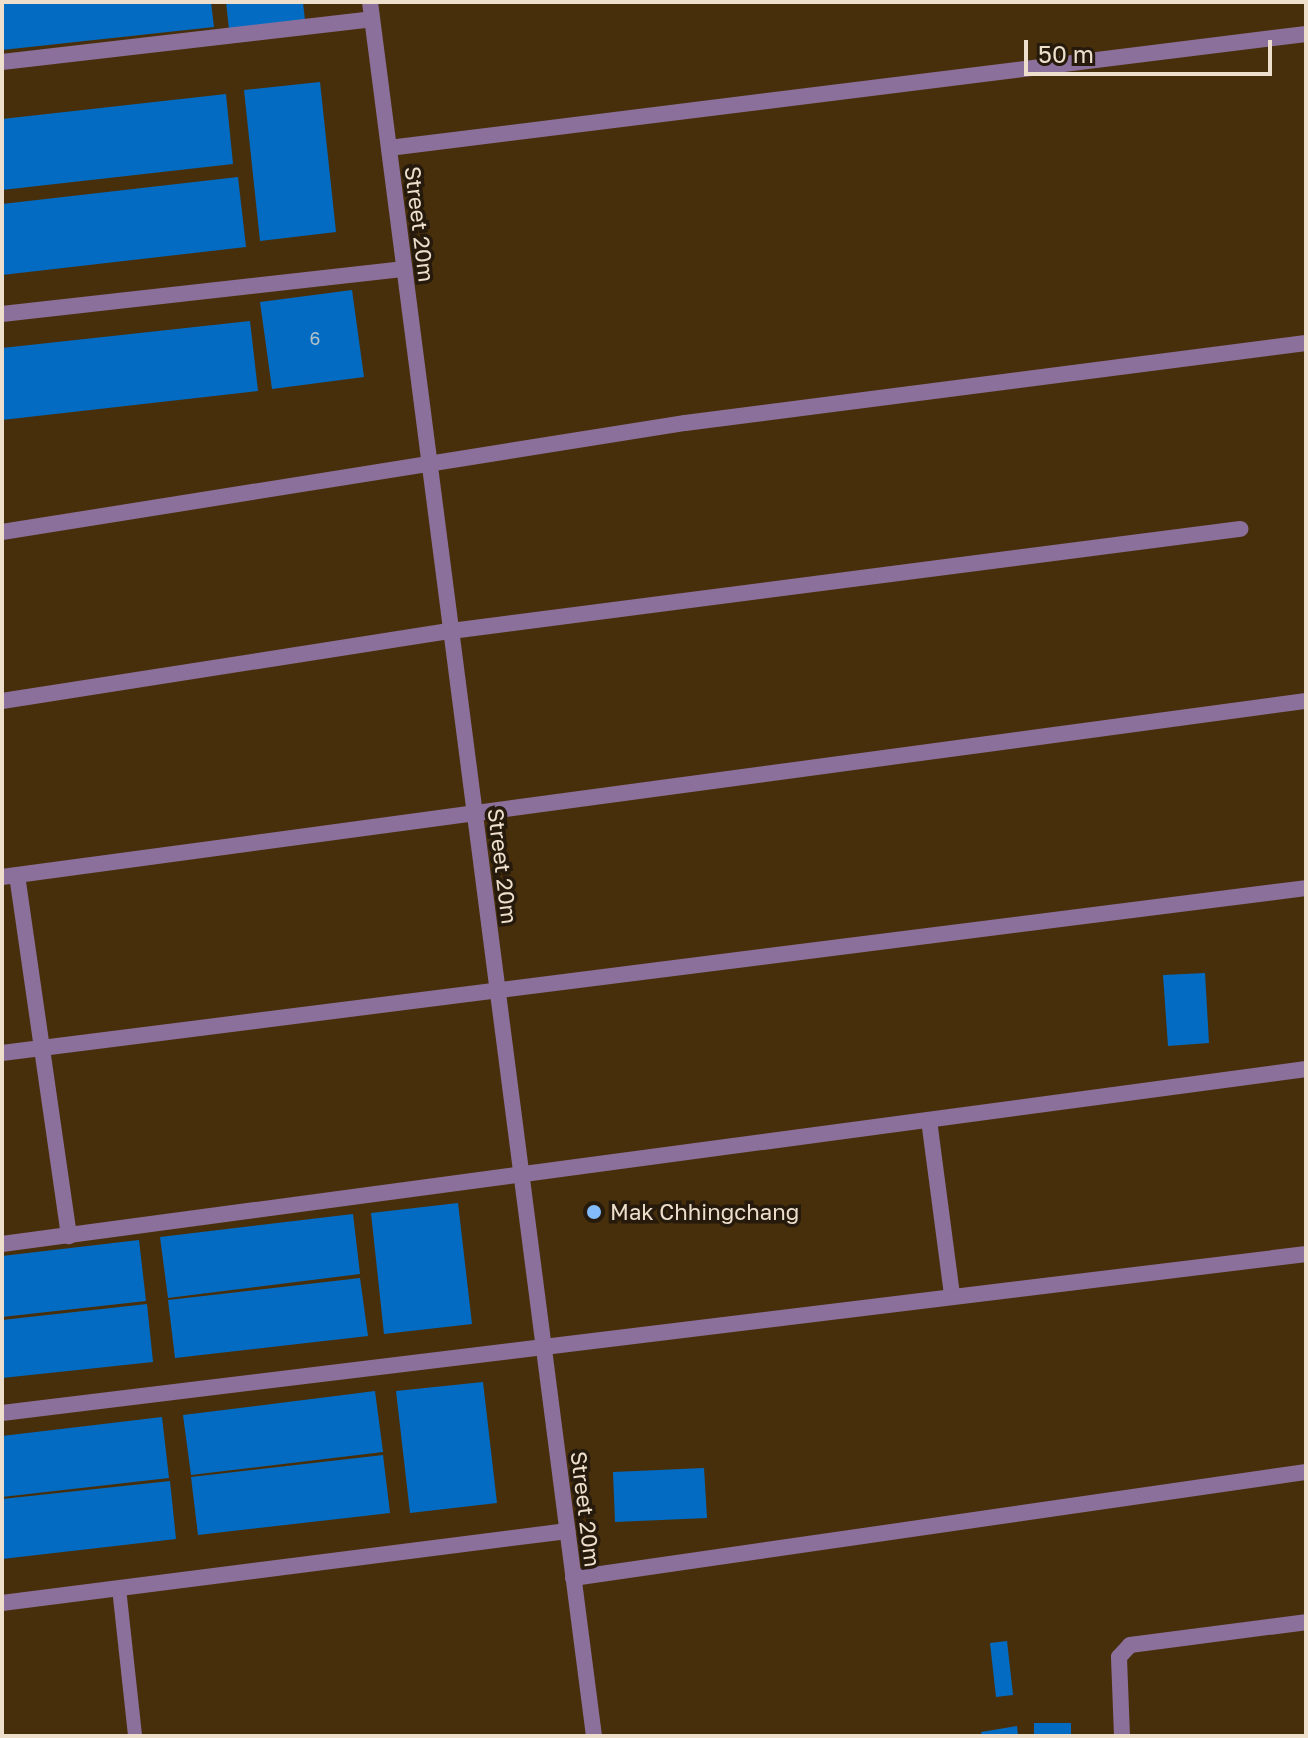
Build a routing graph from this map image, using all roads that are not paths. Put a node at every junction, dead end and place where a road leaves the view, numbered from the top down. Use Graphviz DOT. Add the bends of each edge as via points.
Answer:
graph roads {
  1 [pos="371,10"];
  2 [pos="1306,34"];
  3 [pos="2,62"];
  4 [pos="389,148"];
  5 [pos="404,269"];
  6 [pos="2,314"];
  7 [pos="1306,343"];
  8 [pos="429,464"];
  9 [pos="1240,529"];
  10 [pos="2,532"];
  11 [pos="451,631"];
  12 [pos="2,701"];
  13 [pos="1306,701"];
  14 [pos="474,810"];
  15 [pos="10,876"];
  16 [pos="1306,888"];
  17 [pos="497,989"];
  18 [pos="40,1048"];
  19 [pos="2,1053"];
  20 [pos="1306,1069"];
  21 [pos="929,1120"];
  22 [pos="521,1174"];
  23 [pos="69,1236"];
  24 [pos="2,1244"];
  25 [pos="1306,1254"];
  26 [pos="952,1295"];
  27 [pos="543,1344"];
  28 [pos="2,1413"];
  29 [pos="1306,1472"];
  30 [pos="567,1531"];
  31 [pos="573,1578"];
  32 [pos="119,1588"];
  33 [pos="2,1603"];
  34 [pos="1306,1622"];
  35 [pos="135,1736"];
  36 [pos="594,1736"];
  37 [pos="1122,1736"];
  1 -- 3 [label="street"];
  1 -- 4 [label="street, Street 20m"];
  2 -- 4 [label="street"];
  4 -- 5 [label="street, Street 20m"];
  5 -- 6 [label="street"];
  5 -- 8 [label="street, Street 20m"];
  7 -- 8 [label="street" via="685,423"];
  8 -- 10 [label="street"];
  8 -- 11 [label="street, Street 20m"];
  9 -- 11 [label="street"];
  11 -- 12 [label="street"];
  11 -- 14 [label="street, Street 20m"];
  13 -- 14 [label="street" via="859,765"];
  14 -- 15 [label="street"];
  14 -- 17 [label="street, Street 20m"];
  15 -- 18 [label="street"];
  16 -- 17 [label="street"];
  17 -- 18 [label="street"];
  17 -- 22 [label="street, Street 20m"];
  18 -- 19 [label="street"];
  18 -- 23 [label="street"];
  20 -- 21 [label="street"];
  21 -- 22 [label="street"];
  21 -- 26 [label="street"];
  22 -- 23 [label="street"];
  22 -- 27 [label="street, Street 20m"];
  23 -- 24 [label="street"];
  25 -- 26 [label="street"];
  26 -- 27 [label="street"];
  27 -- 28 [label="street"];
  27 -- 30 [label="street, Street 20m"];
  29 -- 31 [label="street"];
  30 -- 31 [label="street, Street 20m"];
  30 -- 32 [label="street"];
  31 -- 36 [label="street, Street 20m"];
  32 -- 33 [label="street"];
  32 -- 35 [label="lane"];
  34 -- 37 [label="street" via="1122,1650"];
}
